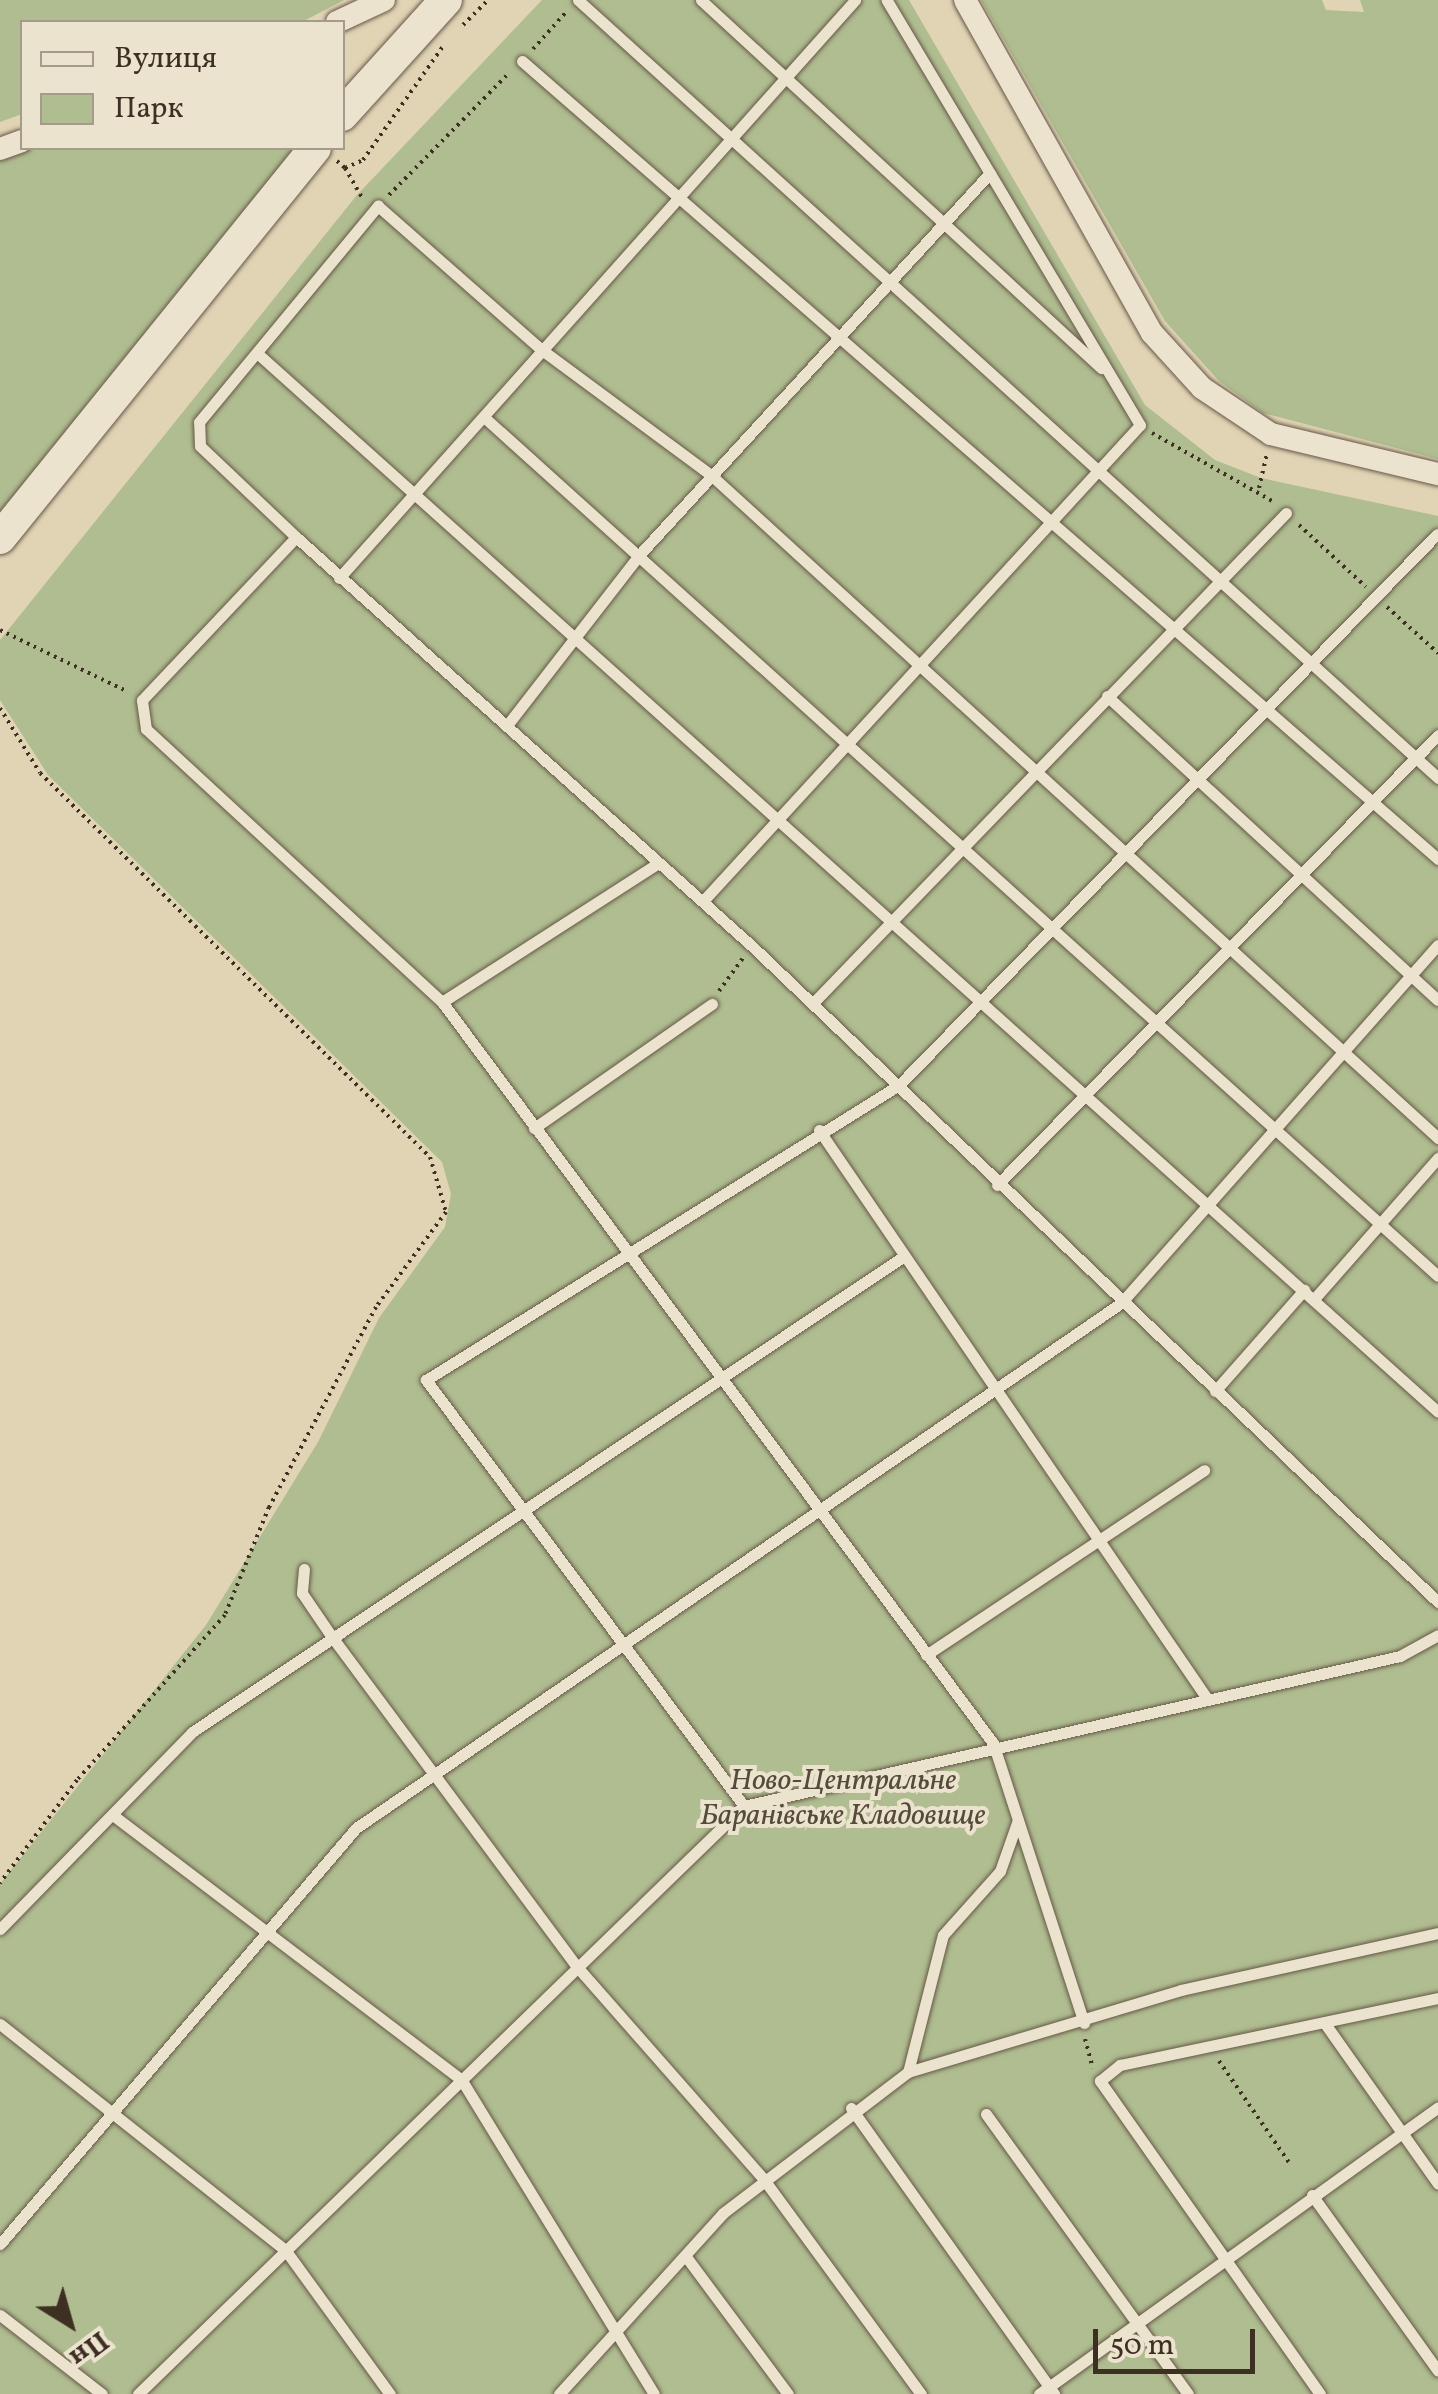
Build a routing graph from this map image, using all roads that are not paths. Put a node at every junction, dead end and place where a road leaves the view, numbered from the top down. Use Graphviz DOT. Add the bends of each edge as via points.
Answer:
graph roads {
  1 [pos="384,0"];
  2 [pos="446,0"];
  3 [pos="576,0"];
  4 [pos="701,0"];
  5 [pos="855,0"];
  6 [pos="887,0"];
  7 [pos="965,0"];
  8 [pos="341,20"];
  9 [pos="522,61"];
  10 [pos="782,77"];
  11 [pos="345,112"];
  12 [pos="726,140"];
  13 [pos="317,150"];
  14 [pos="990,173"];
  15 [pos="678,194"];
  16 [pos="942,219"];
  17 [pos="884,280"];
  18 [pos="836,336"];
  19 [pos="542,350"];
  20 [pos="257,353"];
  21 [pos="1112,378"];
  22 [pos="484,418"];
  23 [pos="1099,473"];
  24 [pos="1438,474"];
  25 [pos="712,476"];
  26 [pos="413,492"];
  27 [pos="1286,513"];
  28 [pos="1052,521"];
  29 [pos="1437,534"];
  30 [pos="296,537"];
  31 [pos="0,538"];
  32 [pos="640,554"];
  33 [pos="340,578"];
  34 [pos="1220,582"];
  35 [pos="1174,628"];
  36 [pos="575,633"];
  37 [pos="919,664"];
  38 [pos="1311,664"];
  39 [pos="1107,696"];
  40 [pos="1266,710"];
  41 [pos="508,724"];
  42 [pos="1438,735"];
  43 [pos="847,738"];
  44 [pos="1417,758"];
  45 [pos="1034,769"];
  46 [pos="1438,778"];
  47 [pos="1201,780"];
  48 [pos="1373,801"];
  49 [pos="780,815"];
  50 [pos="961,842"];
  51 [pos="1128,854"];
  52 [pos="1438,859"];
  53 [pos="657,864"];
  54 [pos="1304,873"];
  55 [pos="702,901"];
  56 [pos="892,914"];
  57 [pos="1055,928"];
  58 [pos="1438,944"];
  59 [pos="1230,948"];
  60 [pos="1411,974"];
  61 [pos="1438,1000"];
  62 [pos="986,1001"];
  63 [pos="442,1002"];
  64 [pos="812,1003"];
  65 [pos="712,1004"];
  66 [pos="1156,1017"];
  67 [pos="1343,1049"];
  68 [pos="899,1086"];
  69 [pos="1087,1096"];
  70 [pos="1275,1126"];
  71 [pos="534,1128"];
  72 [pos="819,1130"];
  73 [pos="1438,1138"];
  74 [pos="1438,1158"];
  75 [pos="997,1185"];
  76 [pos="1208,1200"];
  77 [pos="1382,1223"];
  78 [pos="624,1251"];
  79 [pos="901,1258"];
  80 [pos="1438,1276"];
  81 [pos="1304,1290"];
  82 [pos="1314,1299"];
  83 [pos="1121,1303"];
  84 [pos="718,1381"];
  85 [pos="1215,1391"];
  86 [pos="994,1393"];
  87 [pos="1438,1412"];
  88 [pos="1204,1470"];
  89 [pos="525,1511"];
  90 [pos="820,1517"];
  91 [pos="1098,1542"];
  92 [pos="304,1568"];
  93 [pos="1438,1602"];
  94 [pos="1438,1635"];
  95 [pos="332,1637"];
  96 [pos="625,1647"];
  97 [pos="926,1655"];
  98 [pos="1208,1700"];
  99 [pos="993,1743"];
  100 [pos="437,1776"];
  101 [pos="744,1806"];
  102 [pos="114,1816"];
  103 [pos="1018,1820"];
  104 [pos="0,1929"];
  105 [pos="264,1930"];
  106 [pos="1438,1933"];
  107 [pos="579,1969"];
  108 [pos="1438,1998"];
  109 [pos="1084,2023"];
  110 [pos="0,2024"];
  111 [pos="1326,2025"];
  112 [pos="908,2072"];
  113 [pos="460,2079"];
  114 [pos="1438,2106"];
  115 [pos="851,2108"];
  116 [pos="112,2111"];
  117 [pos="986,2114"];
  118 [pos="1402,2133"];
  119 [pos="765,2181"];
  120 [pos="1438,2184"];
  121 [pos="1312,2196"];
  122 [pos="0,2244"];
  123 [pos="286,2252"];
  124 [pos="687,2258"];
  125 [pos="1224,2260"];
  126 [pos="0,2315"];
  127 [pos="1137,2324"];
  128 [pos="612,2339"];
  129 [pos="1438,2371"];
  130 [pos="1047,2392"];
  131 [pos="102,2394"];
  132 [pos="138,2394"];
  133 [pos="390,2394"];
  134 [pos="559,2394"];
  135 [pos="654,2394"];
  136 [pos="788,2394"];
  137 [pos="921,2394"];
  138 [pos="1188,2394"];
  139 [pos="1320,2394"];
  1 -- 8 [label="street"];
  2 -- 11 [label="main road"];
  3 -- 12 [label="lane"];
  4 -- 10 [label="lane"];
  5 -- 10 [label="lane"];
  6 -- 14 [label="lane"];
  7 -- 24 [label="street" via="1152,333 1202,388 1271,434"];
  9 -- 15 [label="lane"];
  10 -- 12 [label="lane"];
  10 -- 16 [label="lane"];
  12 -- 15 [label="lane"];
  12 -- 17 [label="lane"];
  13 -- 31 [label="main road"];
  14 -- 16 [label="lane"];
  14 -- 21 [label="lane"];
  15 -- 18 [label="lane"];
  15 -- 19 [label="lane"];
  16 -- 17 [label="lane"];
  16 -- 21 [label="lane"];
  17 -- 18 [label="lane"];
  17 -- 23 [label="lane"];
  18 -- 25 [label="lane"];
  18 -- 28 [label="lane"];
  19 -- 20 [label="lane" via="378,206"];
  19 -- 22 [label="lane"];
  19 -- 25 [label="lane"];
  20 -- 26 [label="lane"];
  20 -- 30 [label="lane" via="199,422 200,446"];
  21 -- 23 [label="lane" via="1140,425"];
  22 -- 26 [label="lane"];
  22 -- 32 [label="lane"];
  23 -- 28 [label="lane"];
  23 -- 34 [label="lane"];
  25 -- 32 [label="lane"];
  25 -- 37 [label="lane"];
  26 -- 33 [label="lane"];
  26 -- 36 [label="lane"];
  27 -- 34 [label="lane"];
  28 -- 35 [label="lane"];
  28 -- 37 [label="lane"];
  29 -- 38 [label="lane"];
  30 -- 33 [label="lane"];
  30 -- 63 [label="lane" via="142,700 146,728"];
  32 -- 36 [label="lane"];
  32 -- 43 [label="lane"];
  33 -- 41 [label="lane"];
  34 -- 35 [label="lane"];
  34 -- 38 [label="lane"];
  35 -- 39 [label="lane"];
  35 -- 40 [label="lane"];
  36 -- 41 [label="lane"];
  36 -- 49 [label="lane"];
  37 -- 43 [label="lane"];
  37 -- 45 [label="lane"];
  38 -- 40 [label="lane"];
  38 -- 44 [label="lane"];
  39 -- 45 [label="lane"];
  39 -- 47 [label="lane"];
  40 -- 47 [label="lane"];
  40 -- 48 [label="lane"];
  41 -- 53 [label="lane"];
  42 -- 44 [label="lane"];
  43 -- 49 [label="lane"];
  43 -- 50 [label="lane"];
  44 -- 46 [label="lane"];
  44 -- 48 [label="lane"];
  45 -- 50 [label="lane"];
  45 -- 51 [label="lane"];
  47 -- 51 [label="lane"];
  47 -- 54 [label="lane"];
  48 -- 52 [label="lane"];
  48 -- 54 [label="lane"];
  49 -- 55 [label="lane"];
  49 -- 56 [label="lane"];
  50 -- 56 [label="lane"];
  50 -- 57 [label="lane"];
  51 -- 57 [label="lane"];
  51 -- 59 [label="lane"];
  53 -- 55 [label="lane"];
  53 -- 63 [label="lane"];
  54 -- 59 [label="lane"];
  54 -- 60 [label="lane"];
  55 -- 64 [label="lane"];
  56 -- 62 [label="lane"];
  56 -- 64 [label="lane"];
  57 -- 62 [label="lane"];
  57 -- 66 [label="lane"];
  58 -- 60 [label="lane"];
  59 -- 66 [label="lane"];
  59 -- 67 [label="lane"];
  60 -- 61 [label="lane"];
  60 -- 67 [label="lane"];
  62 -- 68 [label="lane"];
  62 -- 69 [label="lane"];
  63 -- 71 [label="lane"];
  64 -- 68 [label="lane"];
  65 -- 71 [label="lane"];
  66 -- 69 [label="lane"];
  66 -- 70 [label="lane"];
  67 -- 70 [label="lane"];
  67 -- 73 [label="lane"];
  68 -- 72 [label="lane"];
  68 -- 75 [label="lane"];
  69 -- 75 [label="lane"];
  69 -- 76 [label="lane"];
  70 -- 76 [label="lane"];
  70 -- 77 [label="lane"];
  71 -- 78 [label="lane"];
  72 -- 78 [label="lane"];
  72 -- 79 [label="lane"];
  74 -- 77 [label="lane"];
  75 -- 83 [label="lane"];
  76 -- 81 [label="lane"];
  76 -- 83 [label="lane"];
  77 -- 80 [label="lane"];
  77 -- 82 [label="lane"];
  78 -- 84 [label="lane"];
  78 -- 89 [label="lane" via="426,1380"];
  79 -- 84 [label="lane"];
  79 -- 86 [label="lane"];
  81 -- 82 [label="lane"];
  81 -- 85 [label="lane"];
  82 -- 87 [label="lane"];
  83 -- 85 [label="lane"];
  83 -- 86 [label="lane"];
  84 -- 89 [label="lane"];
  84 -- 90 [label="lane"];
  85 -- 93 [label="lane"];
  86 -- 90 [label="lane"];
  86 -- 91 [label="lane"];
  88 -- 91 [label="lane"];
  89 -- 95 [label="lane"];
  89 -- 96 [label="lane"];
  90 -- 96 [label="lane"];
  90 -- 97 [label="lane"];
  91 -- 97 [label="lane"];
  91 -- 98 [label="lane"];
  92 -- 95 [label="lane" via="302,1593"];
  94 -- 98 [label="lane" via="1400,1656"];
  95 -- 100 [label="lane"];
  95 -- 102 [label="lane" via="192,1732"];
  96 -- 100 [label="lane"];
  96 -- 101 [label="lane"];
  97 -- 99 [label="lane"];
  98 -- 99 [label="lane"];
  99 -- 101 [label="lane"];
  99 -- 103 [label="lane"];
  100 -- 105 [label="lane" via="356,1828"];
  100 -- 107 [label="lane"];
  101 -- 107 [label="lane"];
  102 -- 104 [label="lane"];
  102 -- 105 [label="lane"];
  103 -- 109 [label="lane"];
  103 -- 112 [label="lane" via="1000,1870 943,1936"];
  105 -- 113 [label="lane"];
  105 -- 116 [label="lane"];
  106 -- 109 [label="lane" via="1181,1990"];
  107 -- 113 [label="lane"];
  107 -- 119 [label="lane"];
  108 -- 111 [label="lane"];
  109 -- 112 [label="lane"];
  110 -- 116 [label="lane"];
  111 -- 118 [label="lane"];
  111 -- 125 [label="lane" via="1120,2064 1100,2081"];
  112 -- 115 [label="lane"];
  113 -- 123 [label="lane"];
  113 -- 128 [label="lane"];
  114 -- 118 [label="lane"];
  115 -- 119 [label="lane"];
  115 -- 130 [label="lane"];
  116 -- 122 [label="lane"];
  116 -- 123 [label="lane"];
  117 -- 127 [label="lane"];
  118 -- 120 [label="lane"];
  118 -- 121 [label="lane"];
  119 -- 124 [label="lane"];
  119 -- 137 [label="lane"];
  121 -- 125 [label="lane"];
  121 -- 129 [label="lane"];
  123 -- 132 [label="lane"];
  123 -- 133 [label="lane"];
  124 -- 128 [label="lane"];
  124 -- 136 [label="lane"];
  125 -- 127 [label="lane"];
  125 -- 139 [label="lane"];
  126 -- 131 [label="lane"];
  127 -- 130 [label="lane"];
  127 -- 138 [label="lane"];
  128 -- 134 [label="lane"];
  128 -- 135 [label="lane"];
}
